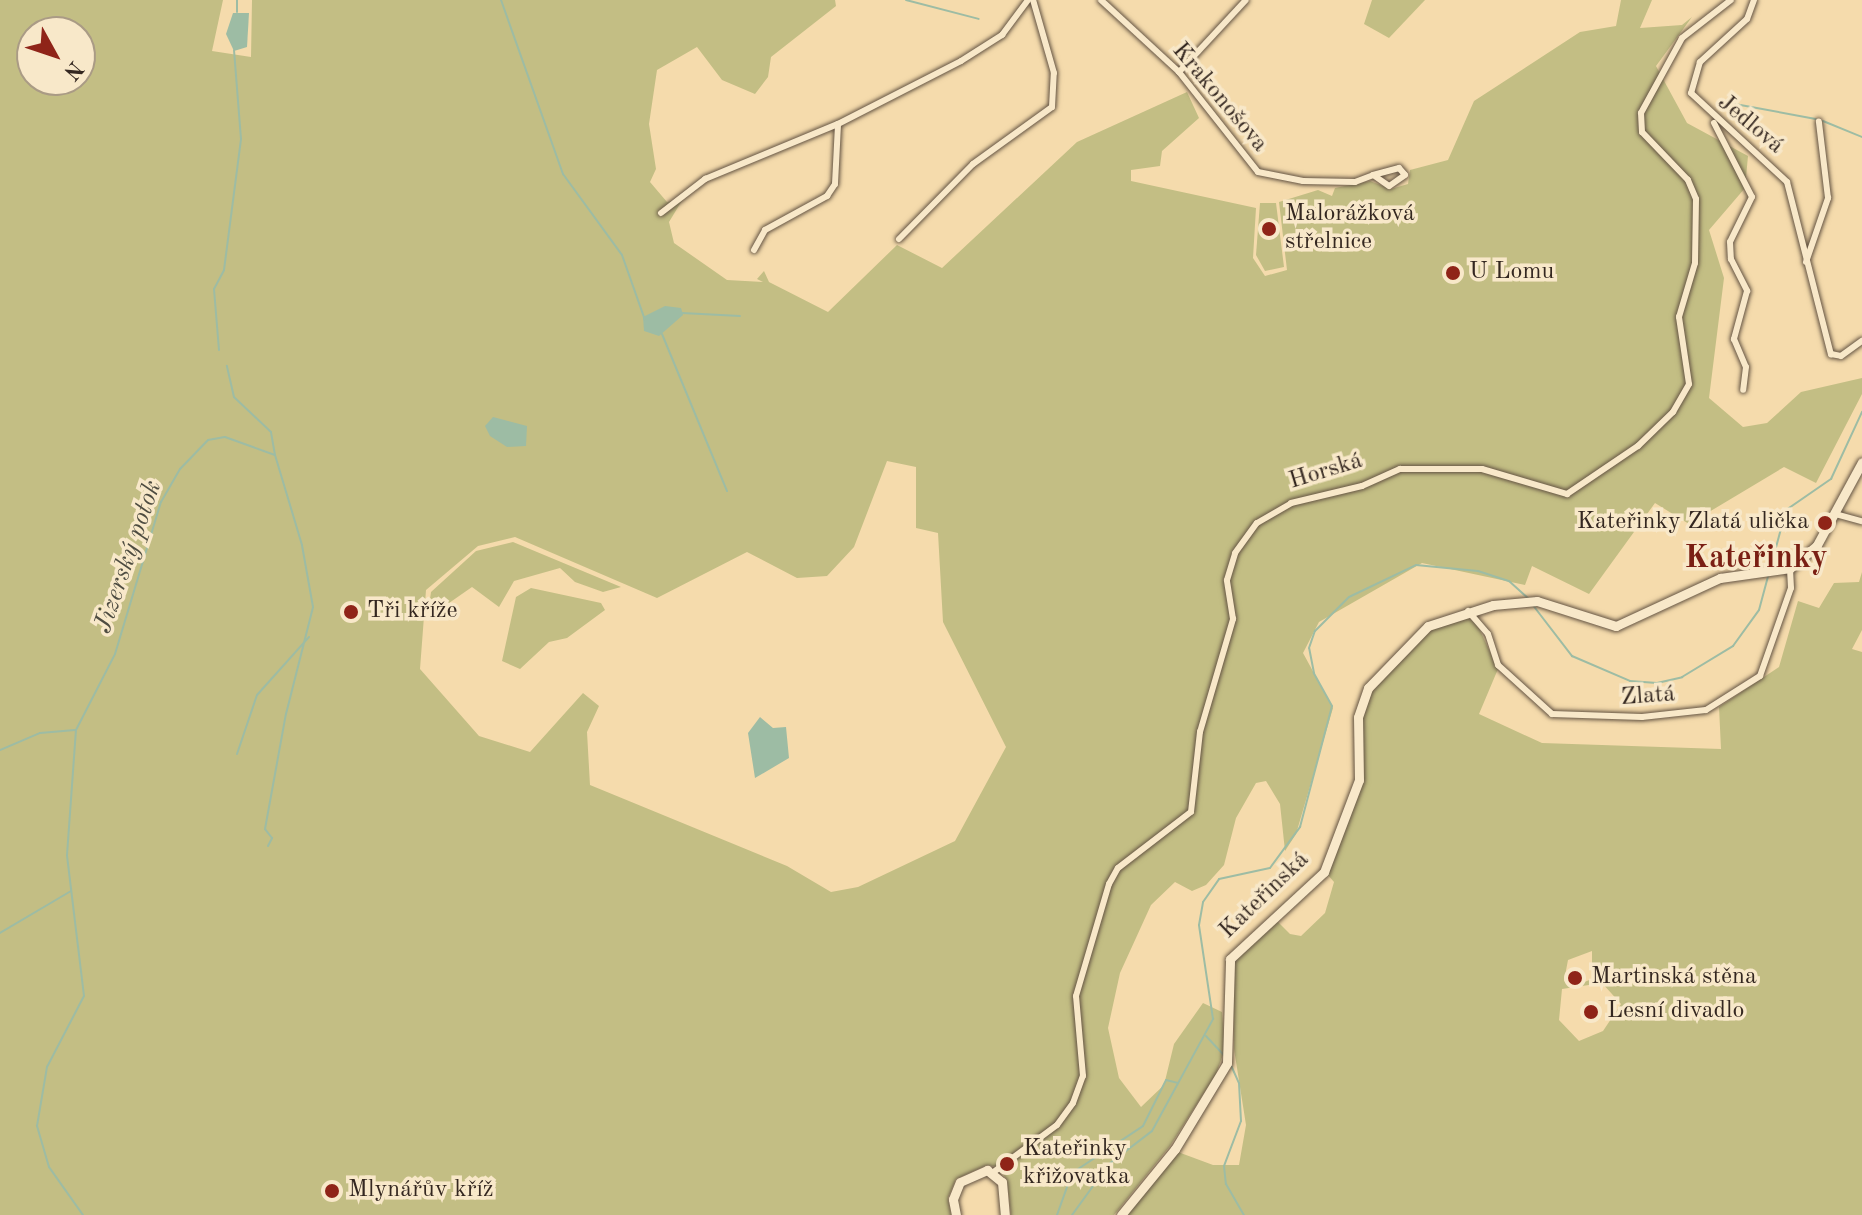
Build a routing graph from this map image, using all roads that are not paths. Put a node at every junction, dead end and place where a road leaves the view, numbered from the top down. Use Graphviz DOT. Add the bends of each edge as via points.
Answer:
graph roads {
  1 [pos="1030,0"];
  2 [pos="1101,0"];
  3 [pos="1120,0"];
  4 [pos="1246,0"];
  5 [pos="1731,0"];
  6 [pos="1754,0"];
  7 [pos="1116,9"];
  8 [pos="1179,72"];
  9 [pos="1710,116"];
  10 [pos="1819,122"];
  11 [pos="838,124"];
  12 [pos="1373,175"];
  13 [pos="661,213"];
  14 [pos="899,239"];
  15 [pos="754,250"];
  16 [pos="1806,262"];
  17 [pos="1862,341"];
  18 [pos="1743,390"];
  19 [pos="1862,462"];
  20 [pos="1835,514"];
  21 [pos="1862,521"];
  22 [pos="1790,568"];
  23 [pos="1468,611"];
  24 [pos="995,1171"];
  25 [pos="956,1215"];
  26 [pos="1005,1215"];
  27 [pos="1121,1215"];
  1 -- 11 [label="street" via="990,44"];
  1 -- 14 [label="street" via="1054,73 1052,107 973,164"];
  2 -- 7 [label="street, Krakonošova"];
  3 -- 7 [label="street"];
  4 -- 8 [label="street"];
  5 -- 24 [label="street, Horská" via="1682,38 1641,113 1642,132 1688,180 1696,199 1695,263 1679,317 1689,384 1673,412 1638,446 1567,494 1482,469 1400,469 1362,486 1291,503 1257,523 1235,553 1227,580 1233,619 1200,732 1191,812 1118,868 1109,884 1076,996 1083,1076 1073,1103 1057,1125"];
  6 -- 9 [label="street, Jedlová" via="1747,19 1715,44 1694,76 1691,93"];
  7 -- 8 [label="street, Krakonošova"];
  8 -- 12 [label="street, Krakonošova" via="1258,172 1303,181 1355,182"];
  9 -- 16 [label="street, Jedlová" via="1787,182"];
  9 -- 18 [label="street" via="1752,197 1730,242 1731,259 1747,291 1734,339 1746,367"];
  10 -- 16 [label="street" via="1828,198"];
  11 -- 13 [label="street" via="705,179"];
  11 -- 15 [label="street" via="835,184 827,196 765,230"];
  12 -- 12 [label="street, Krakonošova" via="1399,168 1405,175 1389,186"];
  16 -- 17 [label="street, Jedlová" via="1831,354 1841,356"];
  19 -- 20 [label="street"];
  20 -- 21 [label="street"];
  20 -- 22 [label="street" via="1805,560"];
  22 -- 23 [label="street, Kateřinská" via="1720,578 1616,626 1537,601"];
  22 -- 23 [label="street, Zlatá" via="1791,588 1760,676 1706,710 1642,717 1552,714 1498,665 1488,634"];
  23 -- 27 [label="street, Kateřinská" via="1428,626 1368,688 1358,717 1359,780 1324,872 1230,959 1227,1063 1175,1149"];
  24 -- 25 [label="street, Horská" via="975,1171 960,1182 953,1199"];
  24 -- 26 [label="street"];
}
